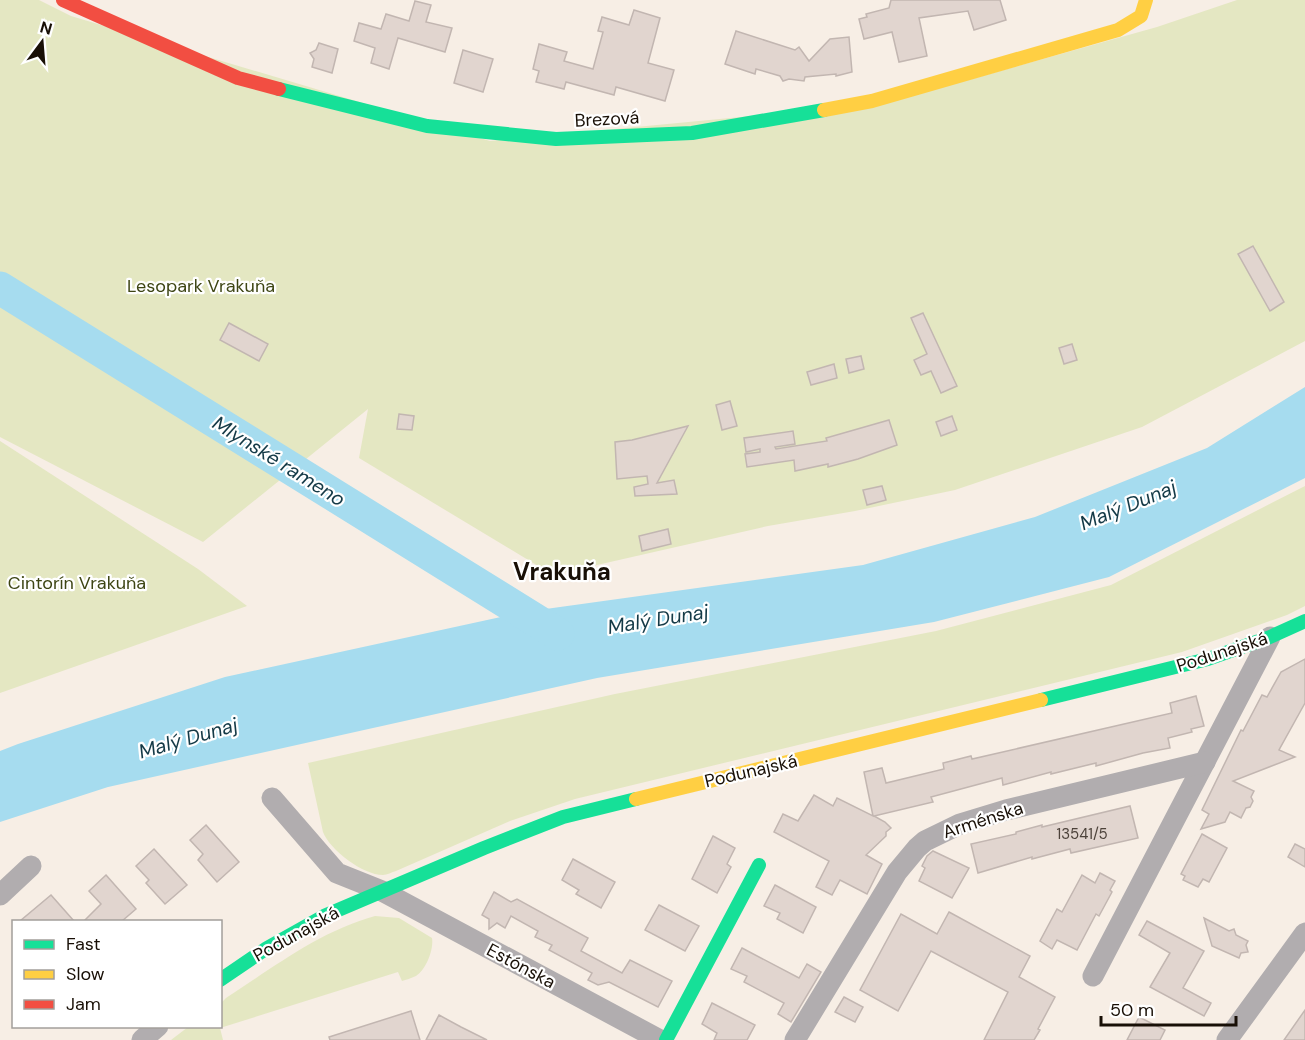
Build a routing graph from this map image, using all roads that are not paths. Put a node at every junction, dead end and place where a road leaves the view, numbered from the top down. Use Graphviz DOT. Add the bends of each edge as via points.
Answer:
graph roads {
  1 [pos="63,0"];
  2 [pos="1146,0"];
  3 [pos="1305,621"];
  4 [pos="1270,637"];
  5 [pos="1205,762"];
  6 [pos="272,798"];
  7 [pos="759,865"];
  8 [pos="31,866"];
  9 [pos="382,891"];
  10 [pos="0,895"];
  11 [pos="1305,933"];
  12 [pos="1093,976"];
  13 [pos="222,979"];
  14 [pos="156,1028"];
  15 [pos="142,1040"];
  16 [pos="660,1040"];
  17 [pos="666,1040"];
  18 [pos="795,1040"];
  19 [pos="1227,1040"];
  1 -- 2 [label="street, Brezová" via="238,78 427,126 556,140 692,133 872,101 1118,30 1140,16"];
  3 -- 4 [label="street, Podunajská"];
  4 -- 5 [label="street"];
  4 -- 9 [label="street, Podunajská" via="1187,664 563,818"];
  5 -- 12 [label="street"];
  5 -- 18 [label="street, Arménska" via="1006,810 932,837 897,872"];
  6 -- 9 [label="street, Estónska" via="337,873"];
  7 -- 17 [label="street"];
  8 -- 10 [label="street"];
  9 -- 13 [label="street, Podunajská" via="314,921"];
  9 -- 16 [label="street, Estónska"];
  11 -- 19 [label="street"];
  14 -- 15 [label="street"];
}
